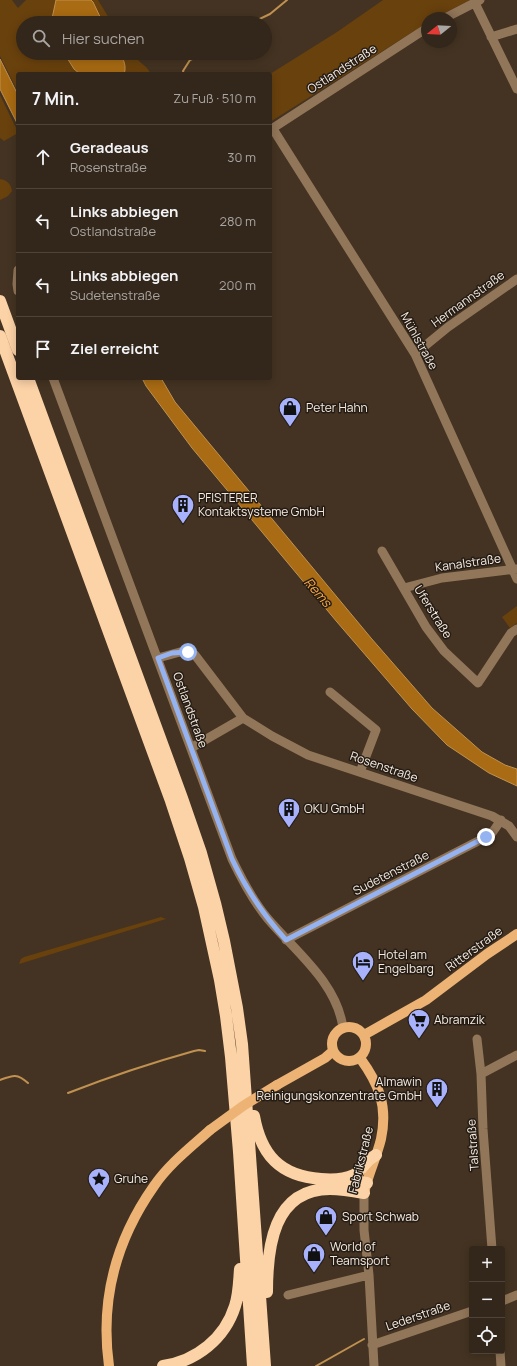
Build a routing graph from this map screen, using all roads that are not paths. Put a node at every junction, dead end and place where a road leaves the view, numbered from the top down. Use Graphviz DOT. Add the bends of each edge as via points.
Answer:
graph roads {
  1 [pos="477,1"];
  2 [pos="456,12"];
  3 [pos="517,29"];
  4 [pos="421,32"];
  5 [pos="491,37"];
  6 [pos="517,89"];
  7 [pos="272,129"];
  8 [pos="272,132"];
  9 [pos="517,278"];
  10 [pos="0,301"];
  11 [pos="0,336"];
  12 [pos="16,345"];
  13 [pos="415,354"];
  14 [pos="16,380"];
  15 [pos="16,380"];
  16 [pos="29,380"];
  17 [pos="54,380"];
  18 [pos="382,550"];
  19 [pos="515,569"];
  20 [pos="517,580"];
  21 [pos="404,588"];
  22 [pos="517,629"];
  23 [pos="158,658"];
  24 [pos="330,692"];
  25 [pos="243,718"];
  26 [pos="191,748"];
  27 [pos="360,772"];
  28 [pos="501,820"];
  29 [pos="517,837"];
  30 [pos="517,934"];
  31 [pos="286,940"];
  32 [pos="343,1028"];
  33 [pos="364,1036"];
  34 [pos="477,1039"];
  35 [pos="242,1044"];
  36 [pos="334,1051"];
  37 [pos="517,1055"];
  38 [pos="360,1058"];
  39 [pos="481,1074"];
  40 [pos="376,1155"];
  41 [pos="342,1180"];
  42 [pos="365,1188"];
  43 [pos="492,1246"];
  44 [pos="246,1257"];
  45 [pos="368,1275"];
  46 [pos="288,1295"];
  47 [pos="517,1295"];
  48 [pos="505,1300"];
  49 [pos="261,1305"];
  50 [pos="469,1312"];
  51 [pos="372,1345"];
  52 [pos="500,1354"];
  53 [pos="109,1366"];
  54 [pos="163,1366"];
  55 [pos="253,1366"];
  56 [pos="265,1366"];
  57 [pos="374,1366"];
  58 [pos="501,1366"];
  1 -- 2 [label="street"];
  1 -- 5 [label="street"];
  3 -- 5 [label="street"];
  4 -- 7 [label="street, Ostlandstraße"];
  5 -- 6 [label="street"];
  8 -- 13 [label="street, Mühlstraße"];
  9 -- 13 [label="street, Hermannstraße"];
  10 -- 12 [label="highway"];
  11 -- 14 [label="highway"];
  13 -- 19 [label="street, Mühlstraße"];
  15 -- 44 [label="highway" via="168,794 204,907 220,980 228,1036"];
  16 -- 35 [label="highway" via="201,853 224,940"];
  17 -- 23 [label="street, Ostlandstraße"];
  18 -- 21 [label="street, Uferstraße"];
  19 -- 20 [label="street, Mühlstraße"];
  19 -- 21 [label="street, Kanalstraße" via="442,578"];
  21 -- 22 [label="street, Uferstraße" via="426,627 444,651 478,683 511,633"];
  23 -- 25 [label="street, Rosenstraße" via="180,652 195,655"];
  23 -- 26 [label="street, Ostlandstraße"];
  24 -- 27 [label="street" via="376,730"];
  25 -- 26 [label="street"];
  25 -- 27 [label="street, Rosenstraße" via="308,755"];
  26 -- 31 [label="street, Ostlandstraße" via="238,872 261,909"];
  27 -- 28 [label="street, Rosenstraße"];
  28 -- 29 [label="street, Rosenstraße"];
  28 -- 31 [label="street, Sudetenstraße" via="486,837"];
  30 -- 33 [label="main road, Ritterstraße" via="426,1000"];
  31 -- 32 [label="street, Ostlandstraße" via="322,980 335,1000"];
  32 -- 33 [label="main road" via="357,1029"];
  32 -- 36 [label="main road" via="333,1038"];
  33 -- 38 [label="main road" via="366,1045"];
  34 -- 39 [label="street, Talstraße"];
  35 -- 41 [label="highway" via="248,1056 255,1124 266,1152 280,1166 298,1175 323,1180"];
  35 -- 49 [label="highway"];
  36 -- 38 [label="main road" via="345,1061"];
  36 -- 53 [label="main road, bridge" via="243,1106 210,1130 175,1161 158,1181 133,1222 116,1262 107,1308 106,1343"];
  37 -- 39 [label="street"];
  38 -- 40 [label="main road, Fabrikstraße" via="379,1089 383,1105 382,1133"];
  39 -- 43 [label="street, Talstraße"];
  40 -- 41 [label="highway" via="355,1175"];
  40 -- 42 [label="main road, Fabrikstraße"];
  41 -- 42 [label="highway"];
  42 -- 45 [label="street, Fabrikstraße" via="364,1230"];
  42 -- 49 [label="highway" via="318,1190 289,1205 275,1228 267,1273 267,1295"];
  44 -- 54 [label="highway" via="240,1269 236,1304 223,1331 198,1354"];
  44 -- 55 [label="highway"];
  45 -- 46 [label="street"];
  45 -- 51 [label="street, Fabrikstraße"];
  47 -- 48 [label="street"];
  49 -- 56 [label="highway"];
  50 -- 51 [label="street, Lederstraße"];
  51 -- 57 [label="street, Fabrikstraße"];
  52 -- 58 [label="street"];
}
